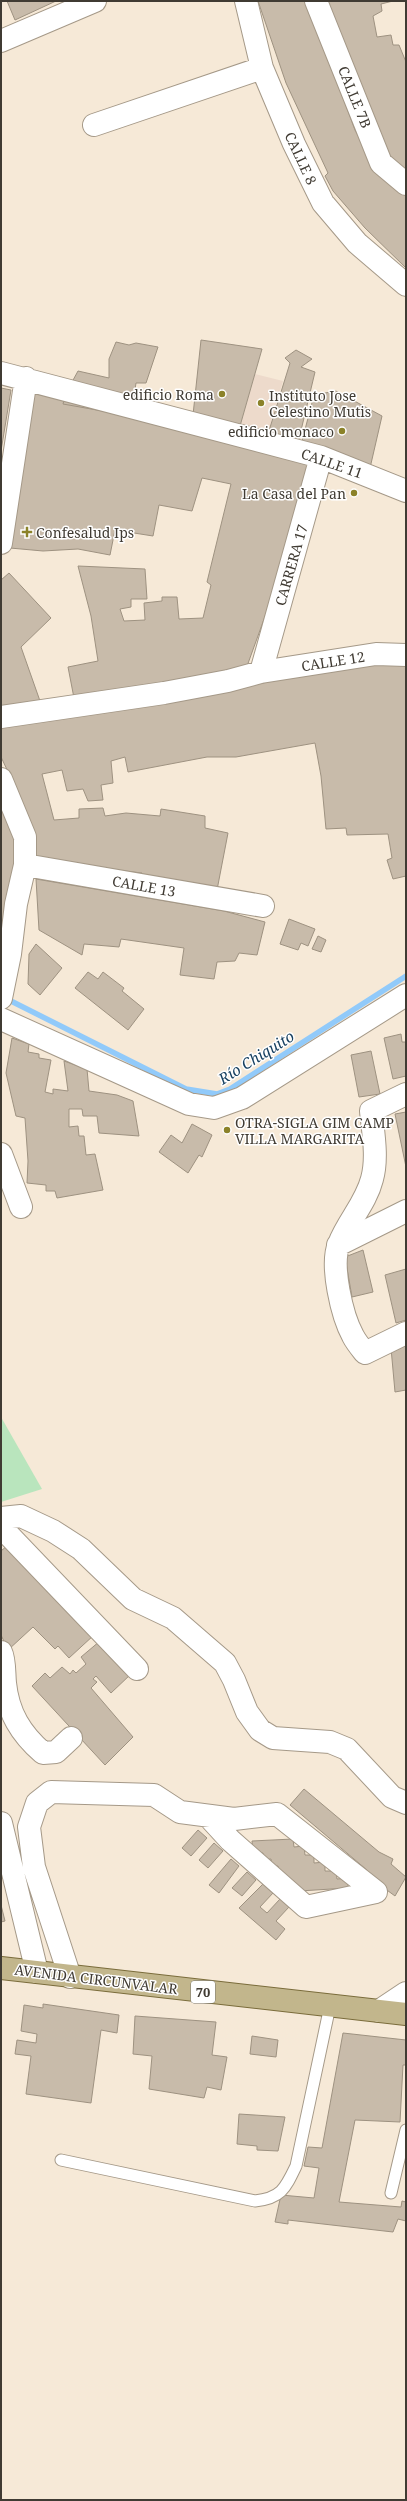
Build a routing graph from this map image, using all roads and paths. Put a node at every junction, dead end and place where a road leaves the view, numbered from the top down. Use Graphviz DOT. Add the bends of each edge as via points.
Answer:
graph roads {
  1 [pos="95,1"];
  2 [pos="246,1"];
  3 [pos="316,1"];
  4 [pos="1,40"];
  5 [pos="262,68"];
  6 [pos="94,125"];
  7 [pos="406,184"];
  8 [pos="406,285"];
  9 [pos="1,373"];
  10 [pos="26,378"];
  11 [pos="321,457"];
  12 [pos="406,491"];
  13 [pos="1,543"];
  14 [pos="406,655"];
  15 [pos="261,672"];
  16 [pos="1,717"];
  17 [pos="1,779"];
  18 [pos="25,865"];
  19 [pos="263,906"];
  20 [pos="3,982"];
  21 [pos="406,995"];
  22 [pos="1,1019"];
  23 [pos="406,1094"];
  24 [pos="1,1154"];
  25 [pos="21,1207"];
  26 [pos="406,1211"];
  27 [pos="338,1245"];
  28 [pos="406,1333"];
  29 [pos="1,1518"];
  30 [pos="1,1527"];
  31 [pos="1,1652"];
  32 [pos="136,1669"];
  33 [pos="71,1738"];
  34 [pos="406,1803"];
  35 [pos="208,1816"];
  36 [pos="1,1823"];
  37 [pos="1,1968"];
  38 [pos="38,1972"];
  39 [pos="70,1976"];
  40 [pos="406,1993"];
  41 [pos="330,2006"];
  42 [pos="379,2011"];
  43 [pos="406,2014"];
  44 [pos="406,2130"];
  45 [pos="61,2160"];
  46 [pos="391,2193"];
  1 -- 4 [label="street"];
  2 -- 5 [label="street, CALLE 8"];
  3 -- 7 [label="street, CALLE 7B" via="381,164"];
  5 -- 6 [label="street"];
  5 -- 8 [label="street, CALLE 8" via="294,144 323,203 357,243"];
  9 -- 10 [label="street, CALLE 11"];
  10 -- 11 [label="street, CALLE 11"];
  10 -- 13 [label="street"];
  11 -- 12 [label="street, CALLE 11"];
  11 -- 15 [label="street, CARRERA 17"];
  14 -- 15 [label="street, CALLE 12" via="376,654"];
  15 -- 16 [label="street, CALLE 12" via="164,693"];
  17 -- 18 [label="street" via="25,837"];
  18 -- 19 [label="street, CALLE 13"];
  18 -- 20 [label="street"];
  21 -- 22 [label="street" via="242,1098 214,1108 189,1104"];
  23 -- 27 [label="street" via="371,1111 373,1178 362,1204"];
  24 -- 25 [label="street"];
  26 -- 27 [label="street"];
  27 -- 28 [label="street" via="335,1269 352,1335 366,1353"];
  29 -- 34 [label="street" via="21,1516 53,1531 81,1548 133,1599 178,1623 224,1663 247,1712 260,1730 273,1738 330,1742 347,1750 392,1797"];
  30 -- 32 [label="street"];
  31 -- 33 [label="street" via="6,1694 13,1715 26,1738 43,1753 56,1752"];
  35 -- 35 [label="street" via="230,1840 306,1907 376,1892 277,1814 234,1819"];
  35 -- 39 [label="street" via="180,1812 154,1795 51,1792 37,1803 30,1827 34,1867"];
  36 -- 38 [label="street"];
  37 -- 38 [label="main road, AVENIDA CIRCUNVALAR / 70"];
  38 -- 39 [label="main road, AVENIDA CIRCUNVALAR / 70"];
  39 -- 41 [label="main road, AVENIDA CIRCUNVALAR / 70"];
  40 -- 42 [label="street"];
  41 -- 42 [label="main road, AVENIDA CIRCUNVALAR / 70"];
  41 -- 45 [label="lane" via="296,2166 287,2185 272,2199 255,2201"];
  42 -- 43 [label="main road, AVENIDA CIRCUNVALAR / 70"];
  44 -- 46 [label="lane"];
}
